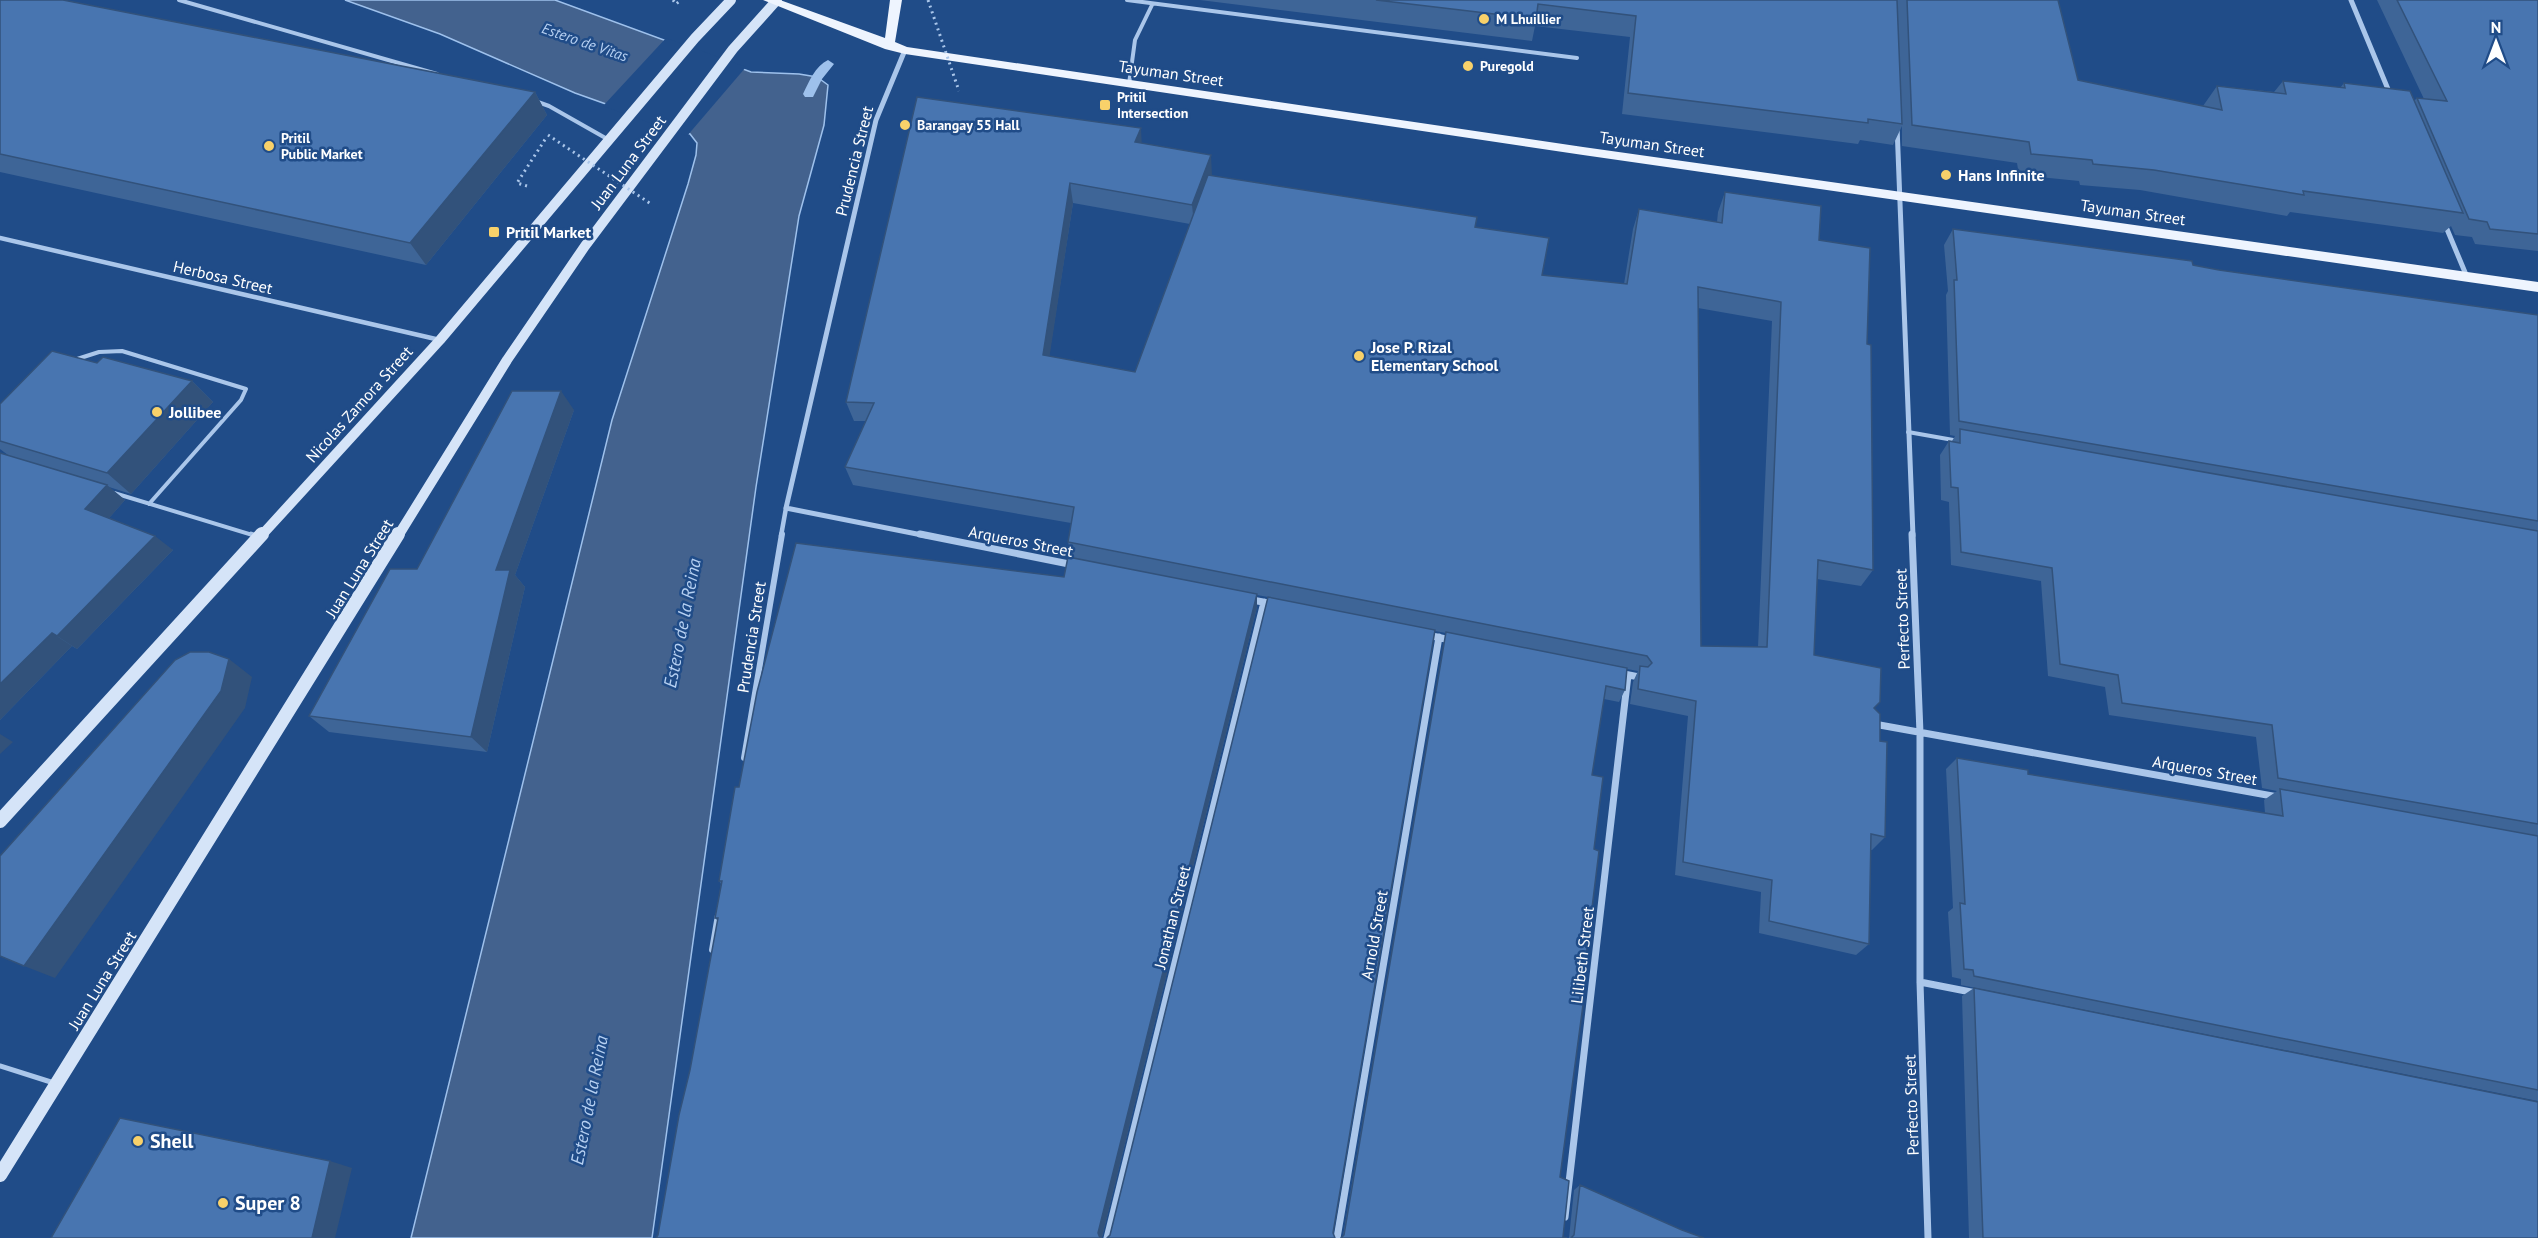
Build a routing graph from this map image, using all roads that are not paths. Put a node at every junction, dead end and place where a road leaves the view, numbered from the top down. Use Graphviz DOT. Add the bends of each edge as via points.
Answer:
graph roads {
  1 [pos="179,0"];
  2 [pos="731,0"];
  3 [pos="896,0"];
  4 [pos="1127,0"];
  5 [pos="2351,0"];
  6 [pos="774,1"];
  7 [pos="1152,5"];
  8 [pos="889,46"];
  9 [pos="905,50"];
  10 [pos="1577,58"];
  11 [pos="448,77"];
  12 [pos="1129,84"];
  13 [pos="2392,98"];
  14 [pos="527,99"];
  15 [pos="1897,124"];
  16 [pos="609,140"];
  17 [pos="1900,195"];
  18 [pos="2442,217"];
  19 [pos="0,238"];
  20 [pos="2468,277"];
  21 [pos="2538,287"];
  22 [pos="440,340"];
  23 [pos="69,364"];
  24 [pos="1908,432"];
  25 [pos="1966,442"];
  26 [pos="103,490"];
  27 [pos="149,504"];
  28 [pos="786,508"];
  29 [pos="260,537"];
  30 [pos="1077,565"];
  31 [pos="1240,598"];
  32 [pos="1264,602"];
  33 [pos="1287,607"];
  34 [pos="1415,633"];
  35 [pos="1438,637"];
  36 [pos="1461,642"];
  37 [pos="1606,670"];
  38 [pos="1629,675"];
  39 [pos="1639,677"];
  40 [pos="1868,723"];
  41 [pos="1920,733"];
  42 [pos="743,767"];
  43 [pos="2281,798"];
  44 [pos="0,821"];
  45 [pos="719,908"];
  46 [pos="711,955"];
  47 [pos="1920,982"];
  48 [pos="1990,996"];
  49 [pos="0,1066"];
  50 [pos="57,1084"];
  51 [pos="0,1175"];
  52 [pos="1564,1226"];
  53 [pos="1107,1238"];
  54 [pos="1337,1238"];
  55 [pos="1928,1238"];
  1 -- 11 [label="lane"];
  2 -- 16 [label="main road, Nicolas Zamora Street"];
  3 -- 8 [label="main road"];
  4 -- 7 [label="lane"];
  5 -- 13 [label="street"];
  6 -- 8 [label="main road, Tayuman Street"];
  6 -- 50 [label="main road, Juan Luna Street" via="733,49 585,246 507,360"];
  7 -- 10 [label="lane"];
  7 -- 12 [label="lane" via="1135,40"];
  8 -- 9 [label="main road, Tayuman Street"];
  9 -- 12 [label="main road, Tayuman Street"];
  9 -- 28 [label="street, Prudencia Street" via="876,120"];
  12 -- 17 [label="main road, Tayuman Street"];
  14 -- 16 [label="lane" via="549,106"];
  15 -- 17 [label="street, Perfecto Street"];
  16 -- 22 [label="main road, Nicolas Zamora Street"];
  17 -- 20 [label="main road, Tayuman Street"];
  17 -- 24 [label="street, Perfecto Street"];
  18 -- 20 [label="street"];
  19 -- 22 [label="street, Herbosa Street"];
  20 -- 21 [label="main road, Tayuman Street"];
  22 -- 29 [label="main road, Nicolas Zamora Street"];
  23 -- 27 [label="lane" via="78,357 122,351 246,389 241,400"];
  24 -- 25 [label="lane"];
  24 -- 41 [label="street, Perfecto Street"];
  26 -- 27 [label="lane"];
  27 -- 29 [label="lane"];
  28 -- 30 [label="street, Arqueros Street"];
  28 -- 42 [label="street, Prudencia Street"];
  29 -- 44 [label="main road, Nicolas Zamora Street"];
  31 -- 32 [label="street"];
  32 -- 33 [label="street"];
  32 -- 53 [label="street, Jonathan Street"];
  34 -- 35 [label="street"];
  35 -- 36 [label="street"];
  35 -- 54 [label="street, Arnold Street"];
  37 -- 38 [label="street"];
  38 -- 39 [label="street"];
  38 -- 52 [label="street, Lilibeth Street"];
  40 -- 41 [label="street, Arqueros Street"];
  41 -- 43 [label="street, Arqueros Street"];
  41 -- 47 [label="street, Perfecto Street"];
  45 -- 46 [label="street"];
  47 -- 48 [label="street"];
  47 -- 55 [label="street, Perfecto Street"];
  49 -- 50 [label="lane"];
  50 -- 51 [label="main road, Juan Luna Street"];
}
